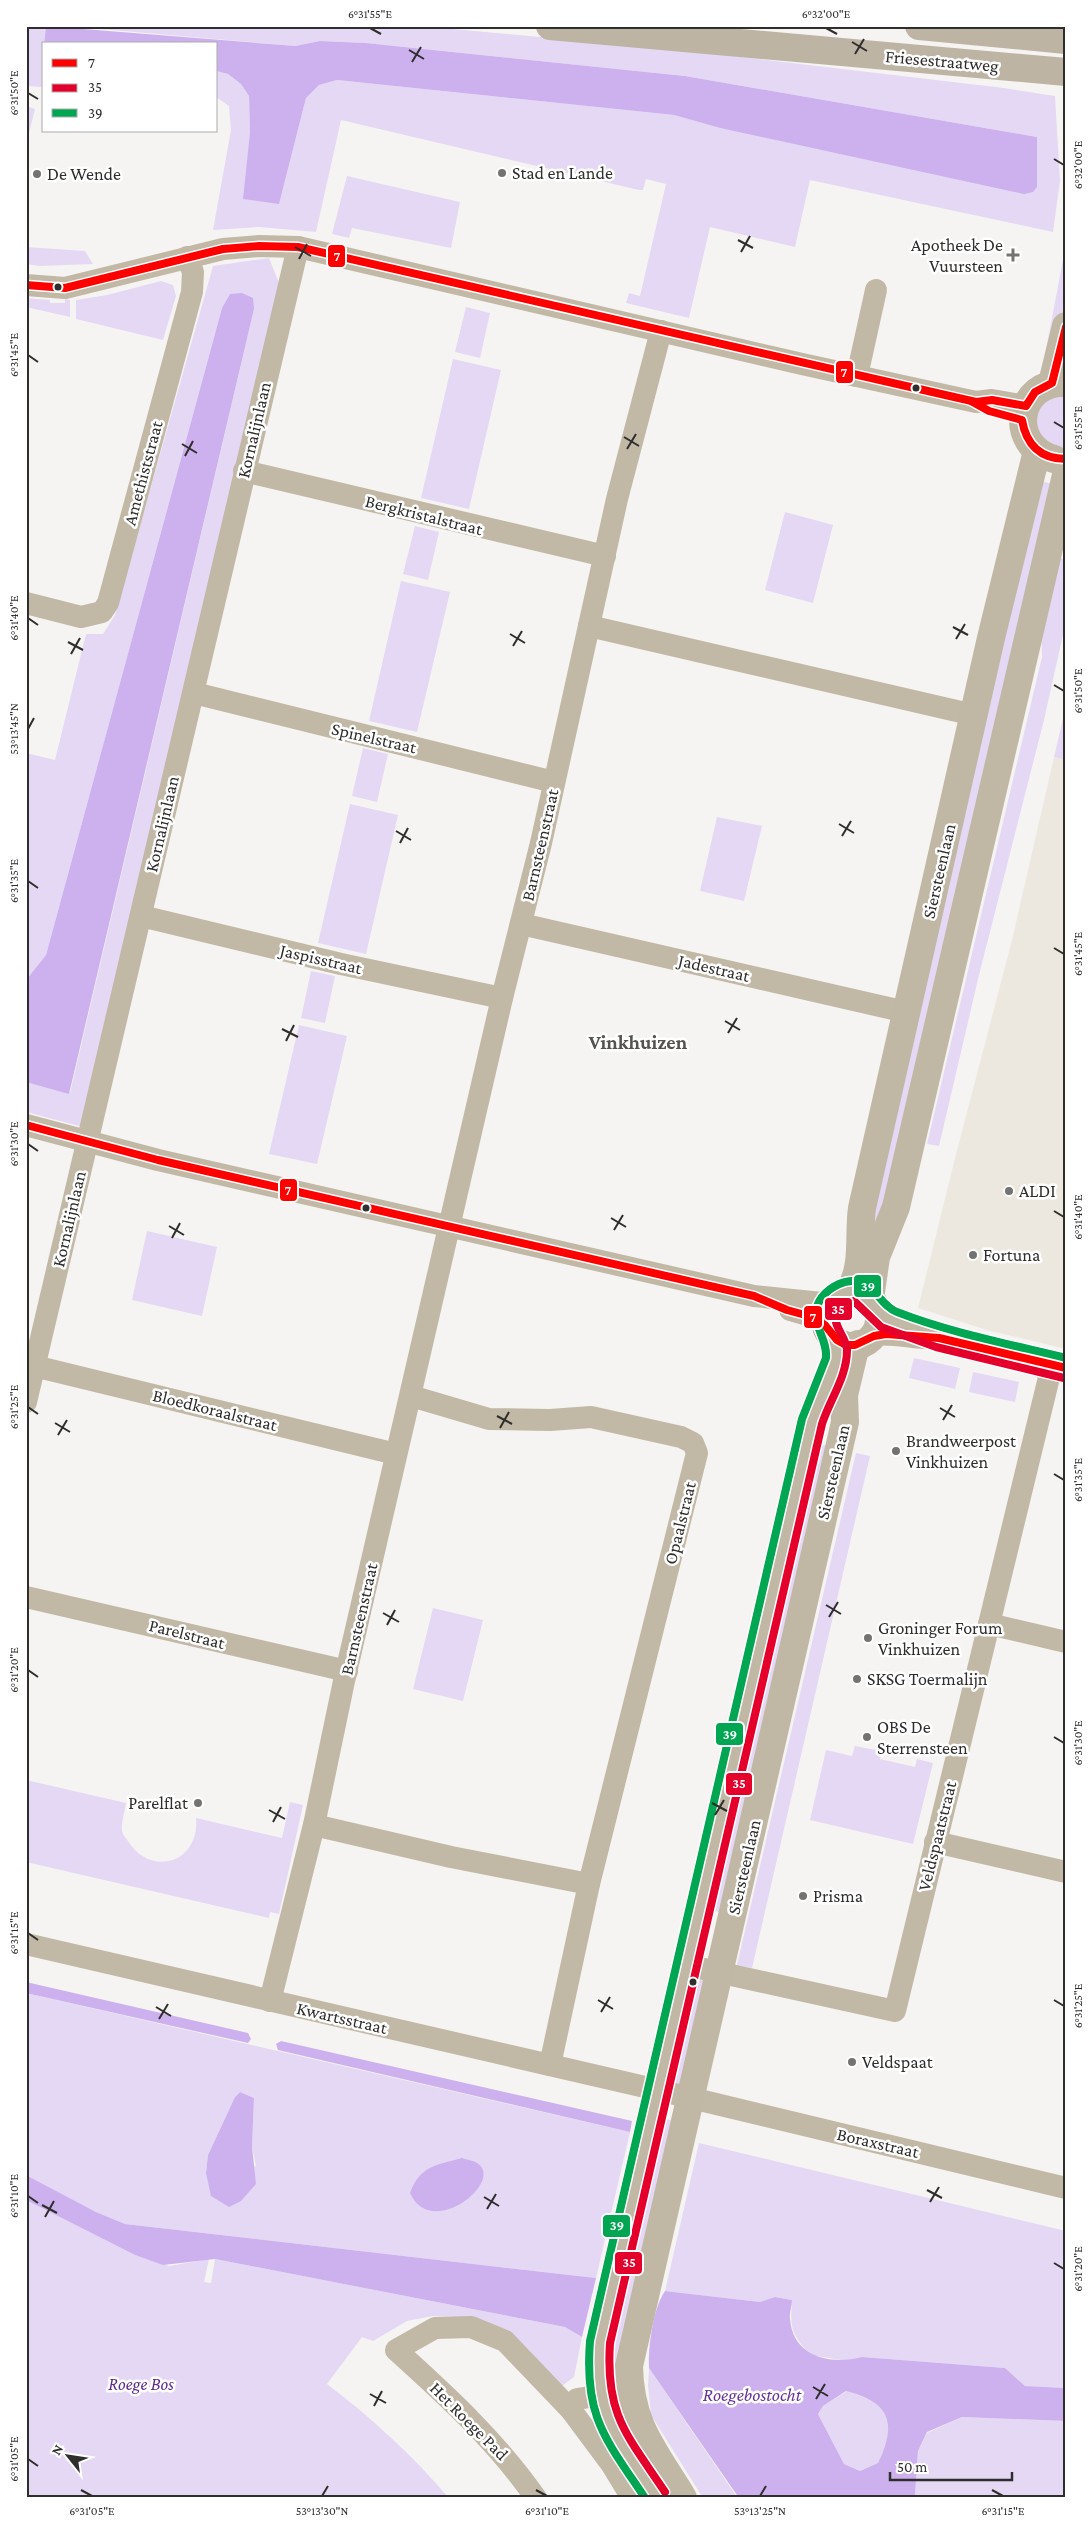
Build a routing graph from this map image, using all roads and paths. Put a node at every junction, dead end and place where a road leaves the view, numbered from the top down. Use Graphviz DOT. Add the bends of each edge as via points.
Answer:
graph roads {
  1 [pos="550,26"];
  2 [pos="918,26"];
  3 [pos="1066,40"];
  4 [pos="1066,72"];
  5 [pos="298,247"];
  6 [pos="187,257"];
  7 [pos="26,285"];
  8 [pos="876,290"];
  9 [pos="1066,326"];
  10 [pos="661,331"];
  11 [pos="857,376"];
  12 [pos="1059,383"];
  13 [pos="1024,413"];
  14 [pos="1037,451"];
  15 [pos="1066,459"];
  16 [pos="244,471"];
  17 [pos="1066,475"];
  18 [pos="605,556"];
  19 [pos="26,603"];
  20 [pos="589,626"];
  21 [pos="194,693"];
  22 [pos="974,715"];
  23 [pos="554,782"];
  24 [pos="140,916"];
  25 [pos="522,924"];
  26 [pos="502,998"];
  27 [pos="906,1012"];
  28 [pos="26,1125"];
  29 [pos="88,1142"];
  30 [pos="451,1226"];
  31 [pos="853,1319"];
  32 [pos="34,1366"];
  33 [pos="1059,1366"];
  34 [pos="411,1396"];
  35 [pos="26,1402"];
  36 [pos="396,1454"];
  37 [pos="26,1597"];
  38 [pos="989,1624"];
  39 [pos="1066,1642"];
  40 [pos="347,1672"];
  41 [pos="314,1825"];
  42 [pos="935,1842"];
  43 [pos="1066,1872"];
  44 [pos="589,1884"];
  45 [pos="26,1944"];
  46 [pos="686,1965"];
  47 [pos="719,1974"];
  48 [pos="270,2001"];
  49 [pos="550,2065"];
  50 [pos="658,2090"];
  51 [pos="690,2098"];
  52 [pos="1066,2188"];
  53 [pos="629,2391"];
  54 [pos="599,2396"];
  55 [pos="571,2410"];
  56 [pos="536,2498"];
  57 [pos="632,2498"];
  58 [pos="657,2498"];
  59 [pos="683,2498"];
  1 -- 4 [label="highway, Friesestraatweg"];
  2 -- 3 [label="highway, Friesestraatweg"];
  5 -- 6 [label="street" via="223,249"];
  5 -- 10 [label="street"];
  5 -- 16 [label="street, Kornalijnlaan"];
  6 -- 7 [label="street" via="64,288"];
  6 -- 19 [label="street, Amethiststraat" via="193,272 192,292 108,603 102,612 81,617"];
  8 -- 11 [label="street"];
  9 -- 12 [label="main road"];
  10 -- 11 [label="street"];
  10 -- 18 [label="street, Barnsteenstraat"];
  11 -- 13 [label="street" via="976,402 992,400"];
  12 -- 13 [label="main road" via="1035,392"];
  13 -- 14 [label="main road" via="1025,436"];
  14 -- 15 [label="main road" via="1054,459"];
  14 -- 22 [label="main road, Siersteenlaan"];
  16 -- 18 [label="street, Bergkristalstraat"];
  16 -- 21 [label="street, Kornalijnlaan"];
  17 -- 31 [label="main road, Siersteenlaan" via="896,1207"];
  18 -- 20 [label="street, Barnsteenstraat"];
  20 -- 22 [label="street"];
  20 -- 23 [label="street, Barnsteenstraat"];
  21 -- 23 [label="street, Spinelstraat"];
  21 -- 24 [label="street, Kornalijnlaan"];
  22 -- 27 [label="main road, Siersteenlaan"];
  23 -- 25 [label="street, Barnsteenstraat"];
  24 -- 26 [label="street, Jaspisstraat"];
  24 -- 29 [label="street, Kornalijnlaan"];
  25 -- 26 [label="street, Barnsteenstraat"];
  25 -- 27 [label="street, Jadestraat"];
  26 -- 30 [label="street, Barnsteenstraat"];
  27 -- 31 [label="main road, Siersteenlaan" via="862,1208"];
  28 -- 29 [label="street"];
  29 -- 30 [label="street"];
  29 -- 32 [label="street, Kornalijnlaan"];
  30 -- 31 [label="street" via="754,1296 822,1303"];
  30 -- 34 [label="street, Barnsteenstraat"];
  31 -- 33 [label="street" via="885,1334 921,1340 939,1338"];
  31 -- 46 [label="main road, Siersteenlaan" via="837,1350 830,1379 812,1421"];
  31 -- 47 [label="main road, Siersteenlaan" via="854,1353 846,1384 846,1422"];
  32 -- 35 [label="street, Kornalijnlaan"];
  32 -- 36 [label="street, Bloedkoraalstraat"];
  33 -- 38 [label="street, Veldspaatstraat"];
  34 -- 36 [label="street, Barnsteenstraat"];
  34 -- 44 [label="street, Opaalstraat" via="490,1419 591,1417 681,1437 693,1444 697,1453"];
  36 -- 40 [label="street, Barnsteenstraat"];
  37 -- 40 [label="street, Parelstraat"];
  38 -- 39 [label="street"];
  38 -- 42 [label="street, Veldspaatstraat"];
  40 -- 41 [label="street, Barnsteenstraat"];
  41 -- 44 [label="street" via="451,1857"];
  41 -- 48 [label="street, Barnsteenstraat"];
  42 -- 43 [label="street"];
  42 -- 47 [label="street, Veldspaatstraat" via="895,2011"];
  44 -- 49 [label="street, Opaalstraat"];
  45 -- 48 [label="street, Kwartsstraat"];
  46 -- 47 [label="street, Veldspaatstraat"];
  46 -- 50 [label="main road, Siersteenlaan"];
  47 -- 51 [label="main road, Siersteenlaan"];
  48 -- 49 [label="street, Kwartsstraat"];
  49 -- 50 [label="street, Kwartsstraat"];
  50 -- 51 [label="street, Boraxstraat"];
  50 -- 54 [label="main road, Siersteenlaan" via="600,2342"];
  51 -- 52 [label="street, Boraxstraat"];
  51 -- 53 [label="main road, Siersteenlaan" via="634,2340"];
  53 -- 54 [label="street"];
  53 -- 59 [label="main road, Siersteenlaan" via="646,2439"];
  54 -- 55 [label="street" via="577,2399"];
  54 -- 58 [label="main road, Siersteenlaan" via="606,2419"];
  55 -- 56 [label="street, Het Roege Pad" via="505,2341 485,2331 471,2327 435,2328 396,2350 464,2412 514,2466"];
  55 -- 57 [label="street"];
}
